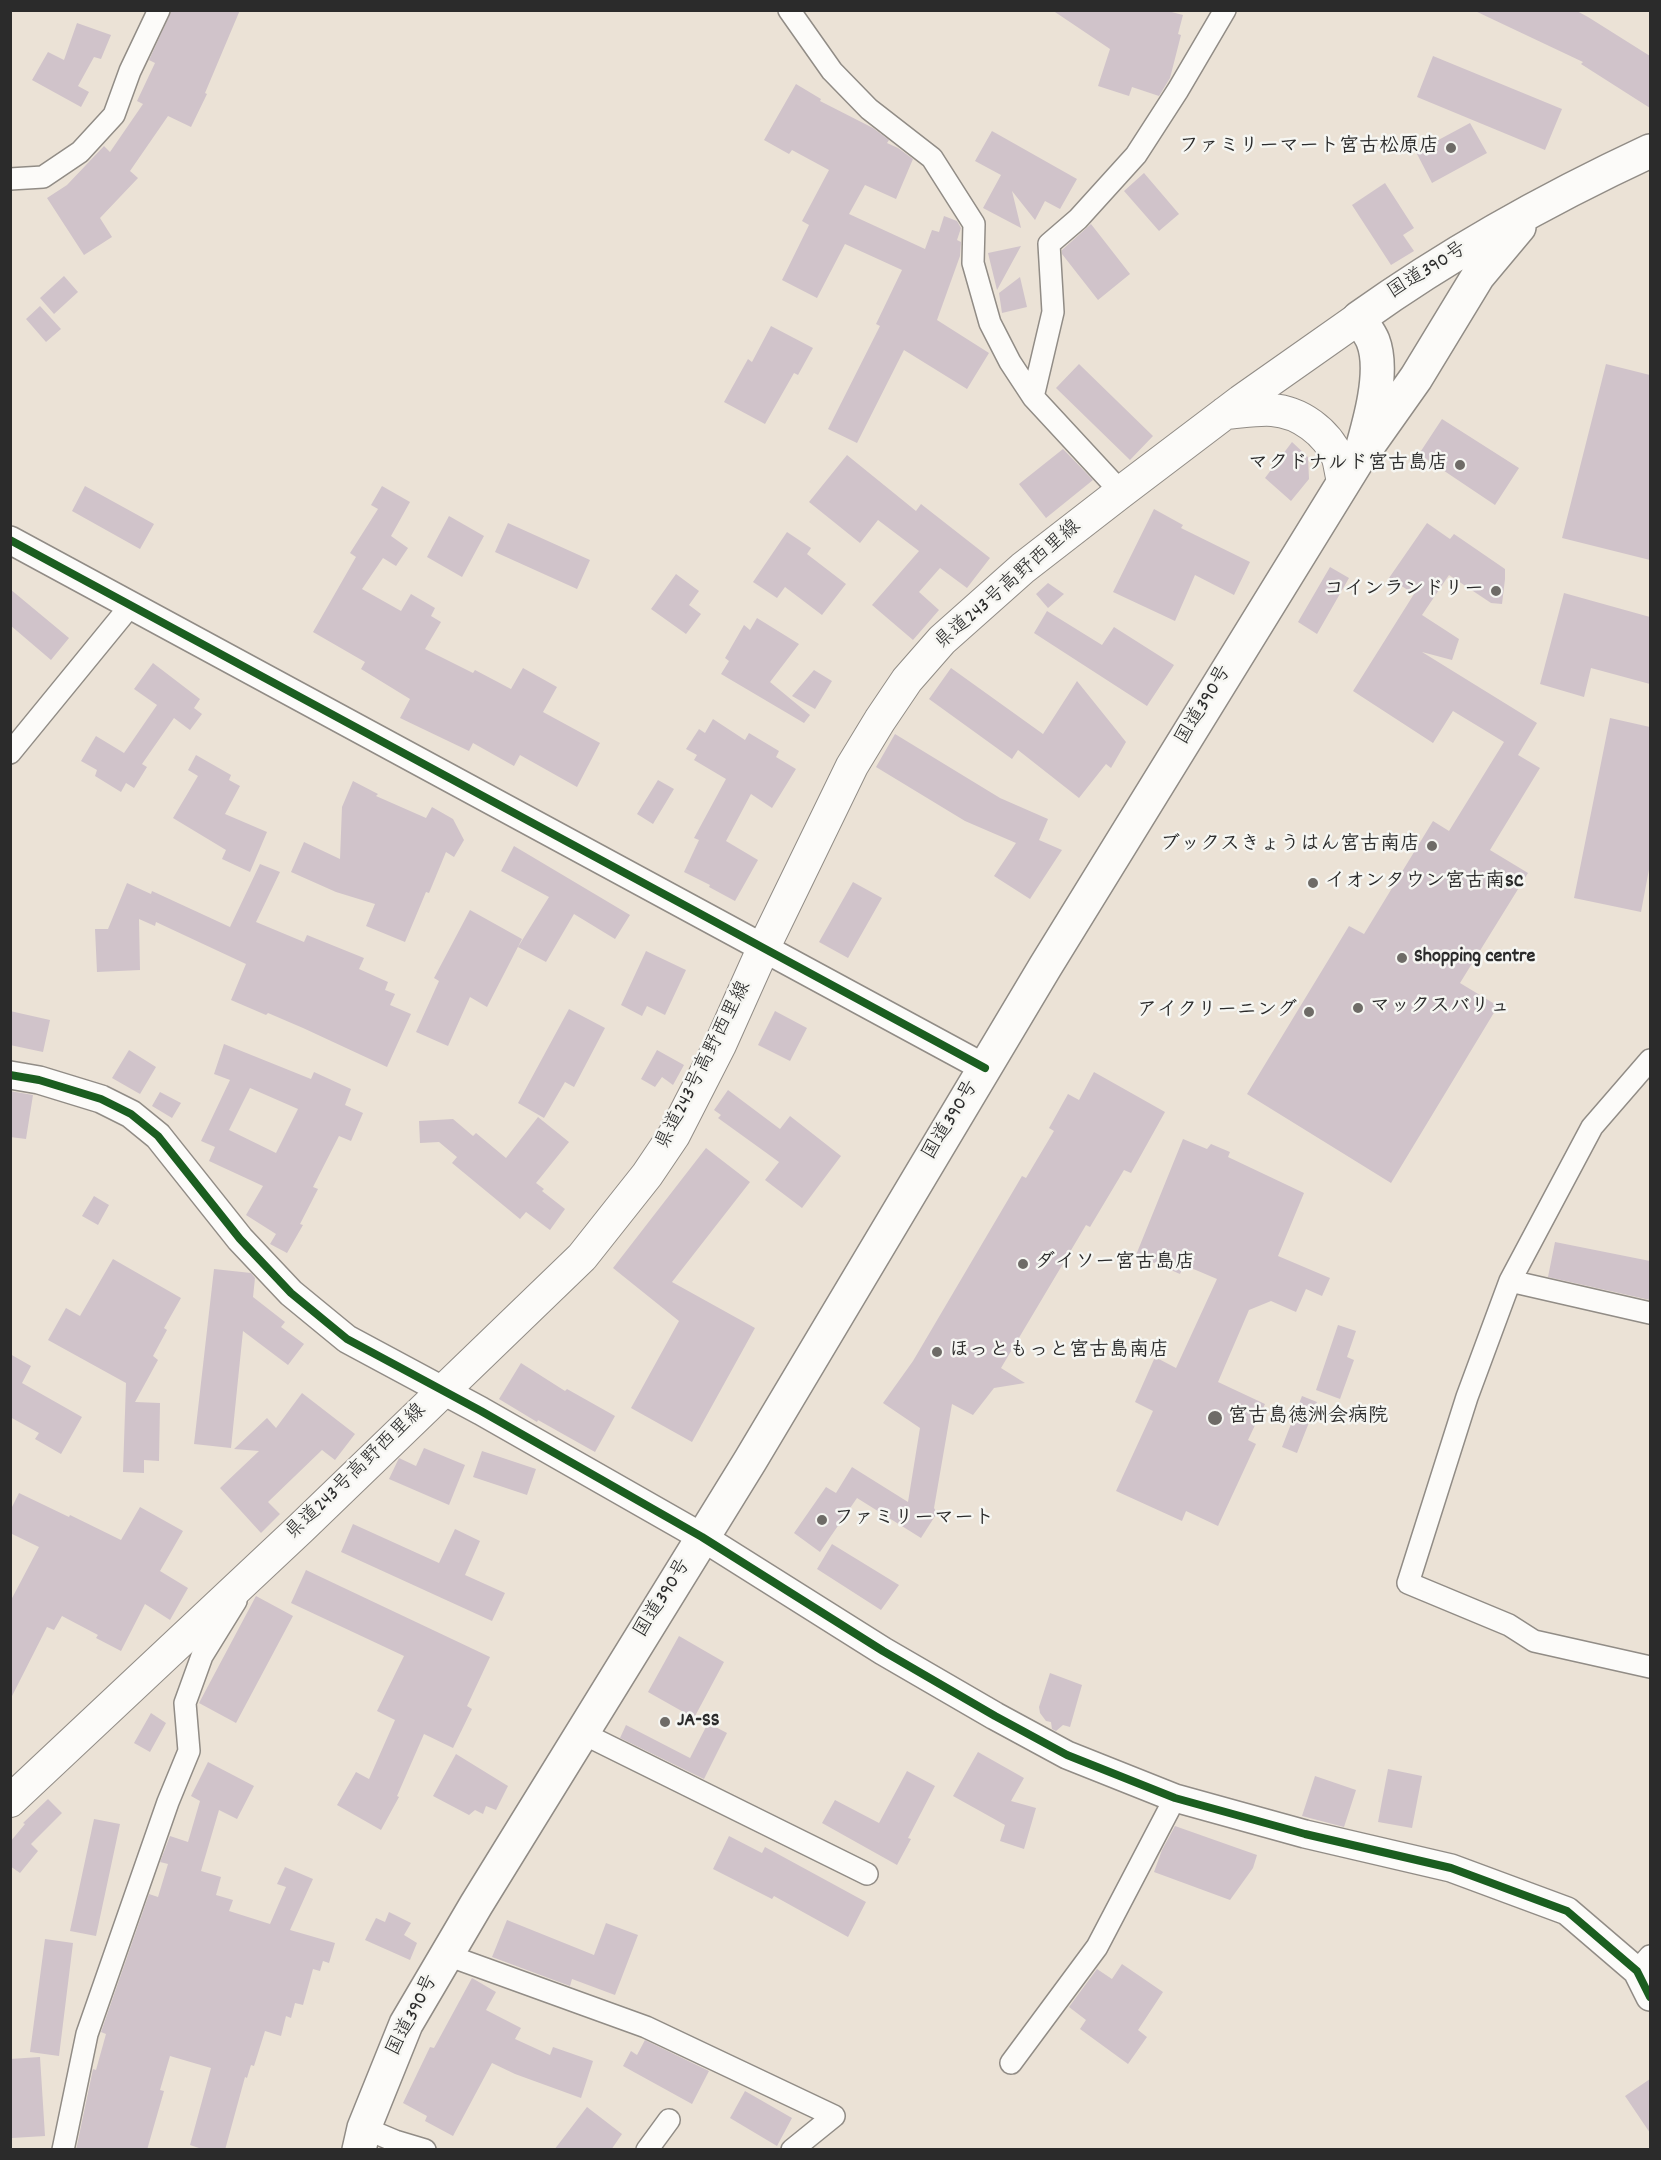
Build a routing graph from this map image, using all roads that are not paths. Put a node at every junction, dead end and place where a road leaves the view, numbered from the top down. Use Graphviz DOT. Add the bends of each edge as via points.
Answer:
graph roads {
  1 [pos="159,10"];
  2 [pos="789,10"];
  3 [pos="1225,10"];
  4 [pos="1650,151"];
  5 [pos="10,179"];
  6 [pos="1536,207"];
  7 [pos="1359,318"];
  8 [pos="1033,397"];
  9 [pos="1225,413"];
  10 [pos="1351,468"];
  11 [pos="1121,492"];
  12 [pos="10,540"];
  13 [pos="131,605"];
  14 [pos="10,753"];
  15 [pos="763,949"];
  16 [pos="1650,1060"];
  17 [pos="985,1068"];
  18 [pos="10,1075"];
  19 [pos="1510,1281"];
  20 [pos="1650,1313"];
  21 [pos="443,1390"];
  22 [pos="702,1538"];
  23 [pos="256,1570"];
  24 [pos="1650,1667"];
  25 [pos="582,1733"];
  26 [pos="1175,1798"];
  27 [pos="10,1801"];
  28 [pos="867,1874"];
  29 [pos="447,1955"];
  30 [pos="1644,1964"];
  31 [pos="1650,1997"];
  32 [pos="1011,2063"];
  33 [pos="669,2120"];
  34 [pos="362,2138"];
  35 [pos="63,2150"];
  36 [pos="424,2150"];
  37 [pos="647,2150"];
  38 [pos="792,2150"];
  1 -- 5 [label="street" via="114,115 80,152 43,177"];
  2 -- 8 [label="street" via="832,71 870,109 932,158 952,188 974,224 973,262 990,324"];
  3 -- 8 [label="street" via="1136,155 1078,219 1049,244 1053,312"];
  4 -- 6 [label="highway, 国道390号"];
  6 -- 7 [label="highway, 国道390号"];
  6 -- 10 [label="highway" via="1478,276 1416,378"];
  7 -- 9 [label="main road, 県道243号高野西里線"];
  7 -- 10 [label="highway, 国道390号" via="1374,342 1376,379 1372,414"];
  8 -- 11 [label="street"];
  9 -- 10 [label="main road" via="1276,410 1310,422 1338,458"];
  9 -- 11 [label="main road, 県道243号高野西里線"];
  10 -- 17 [label="highway, 国道390号"];
  11 -- 15 [label="main road, 県道243号高野西里線" via="1023,568 942,640 908,680 852,766"];
  12 -- 13 [label="street"];
  13 -- 14 [label="street"];
  13 -- 15 [label="street"];
  15 -- 17 [label="street"];
  15 -- 21 [label="main road, 県道243号高野西里線" via="674,1136 647,1175 582,1257"];
  16 -- 19 [label="street" via="1592,1127"];
  17 -- 22 [label="highway, 国道390号"];
  18 -- 21 [label="street" via="101,1099 131,1114 158,1136 240,1239 291,1293 347,1339"];
  19 -- 20 [label="street"];
  19 -- 24 [label="street" via="1467,1397 1408,1583 1509,1625 1534,1641"];
  21 -- 22 [label="street"];
  21 -- 23 [label="main road, 県道243号高野西里線"];
  22 -- 25 [label="highway, 国道390号"];
  22 -- 26 [label="street" via="995,1716 1067,1755"];
  23 -- 27 [label="main road, 県道243号高野西里線"];
  23 -- 35 [label="street" via="202,1656 185,1703 189,1751 87,2034"];
  25 -- 28 [label="street"];
  25 -- 29 [label="highway, 国道390号"];
  26 -- 30 [label="street" via="1451,1868 1568,1911"];
  26 -- 32 [label="street" via="1097,1947"];
  29 -- 34 [label="highway, 国道390号" via="406,2024"];
  29 -- 38 [label="street" via="646,2027 834,2116"];
  30 -- 31 [label="street"];
  33 -- 37 [label="street"];
  34 -- 36 [label="street" via="395,2141"];
}
